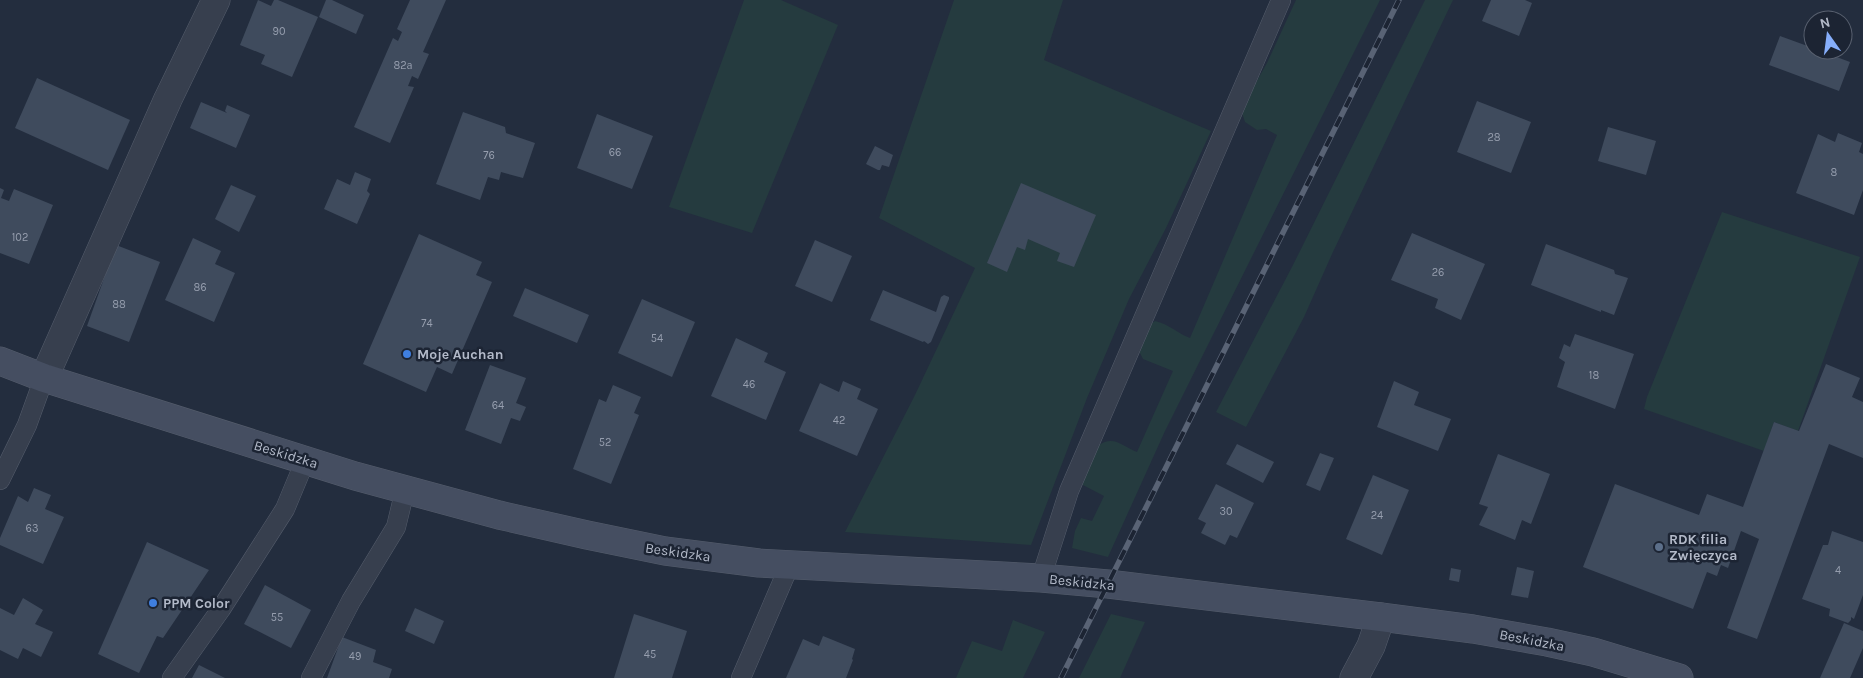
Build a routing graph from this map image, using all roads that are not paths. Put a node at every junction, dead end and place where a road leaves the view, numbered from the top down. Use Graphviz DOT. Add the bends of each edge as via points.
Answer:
graph roads {
  1 [pos="216,0"];
  2 [pos="1281,0"];
  3 [pos="0,361"];
  4 [pos="44,378"];
  5 [pos="305,460"];
  6 [pos="0,480"];
  7 [pos="404,490"];
  8 [pos="790,564"];
  9 [pos="1041,578"];
  10 [pos="1381,617"];
  11 [pos="172,678"];
  12 [pos="311,678"];
  13 [pos="741,678"];
  14 [pos="1354,678"];
  15 [pos="1679,678"];
  1 -- 4 [label="street" via="168,99"];
  2 -- 9 [label="lane" via="1069,491"];
  3 -- 4 [label="street, Beskidzka"];
  4 -- 5 [label="street, Beskidzka"];
  4 -- 6 [label="lane" via="27,425"];
  5 -- 7 [label="street, Beskidzka"];
  5 -- 11 [label="lane" via="285,509"];
  7 -- 8 [label="street, Beskidzka" via="641,546 759,563"];
  7 -- 12 [label="lane" via="396,528 351,601"];
  8 -- 9 [label="street, Beskidzka"];
  8 -- 13 [label="lane"];
  9 -- 10 [label="street, Beskidzka"];
  10 -- 14 [label="street" via="1371,646"];
  10 -- 15 [label="street, Beskidzka" via="1547,642 1594,652"];
}
